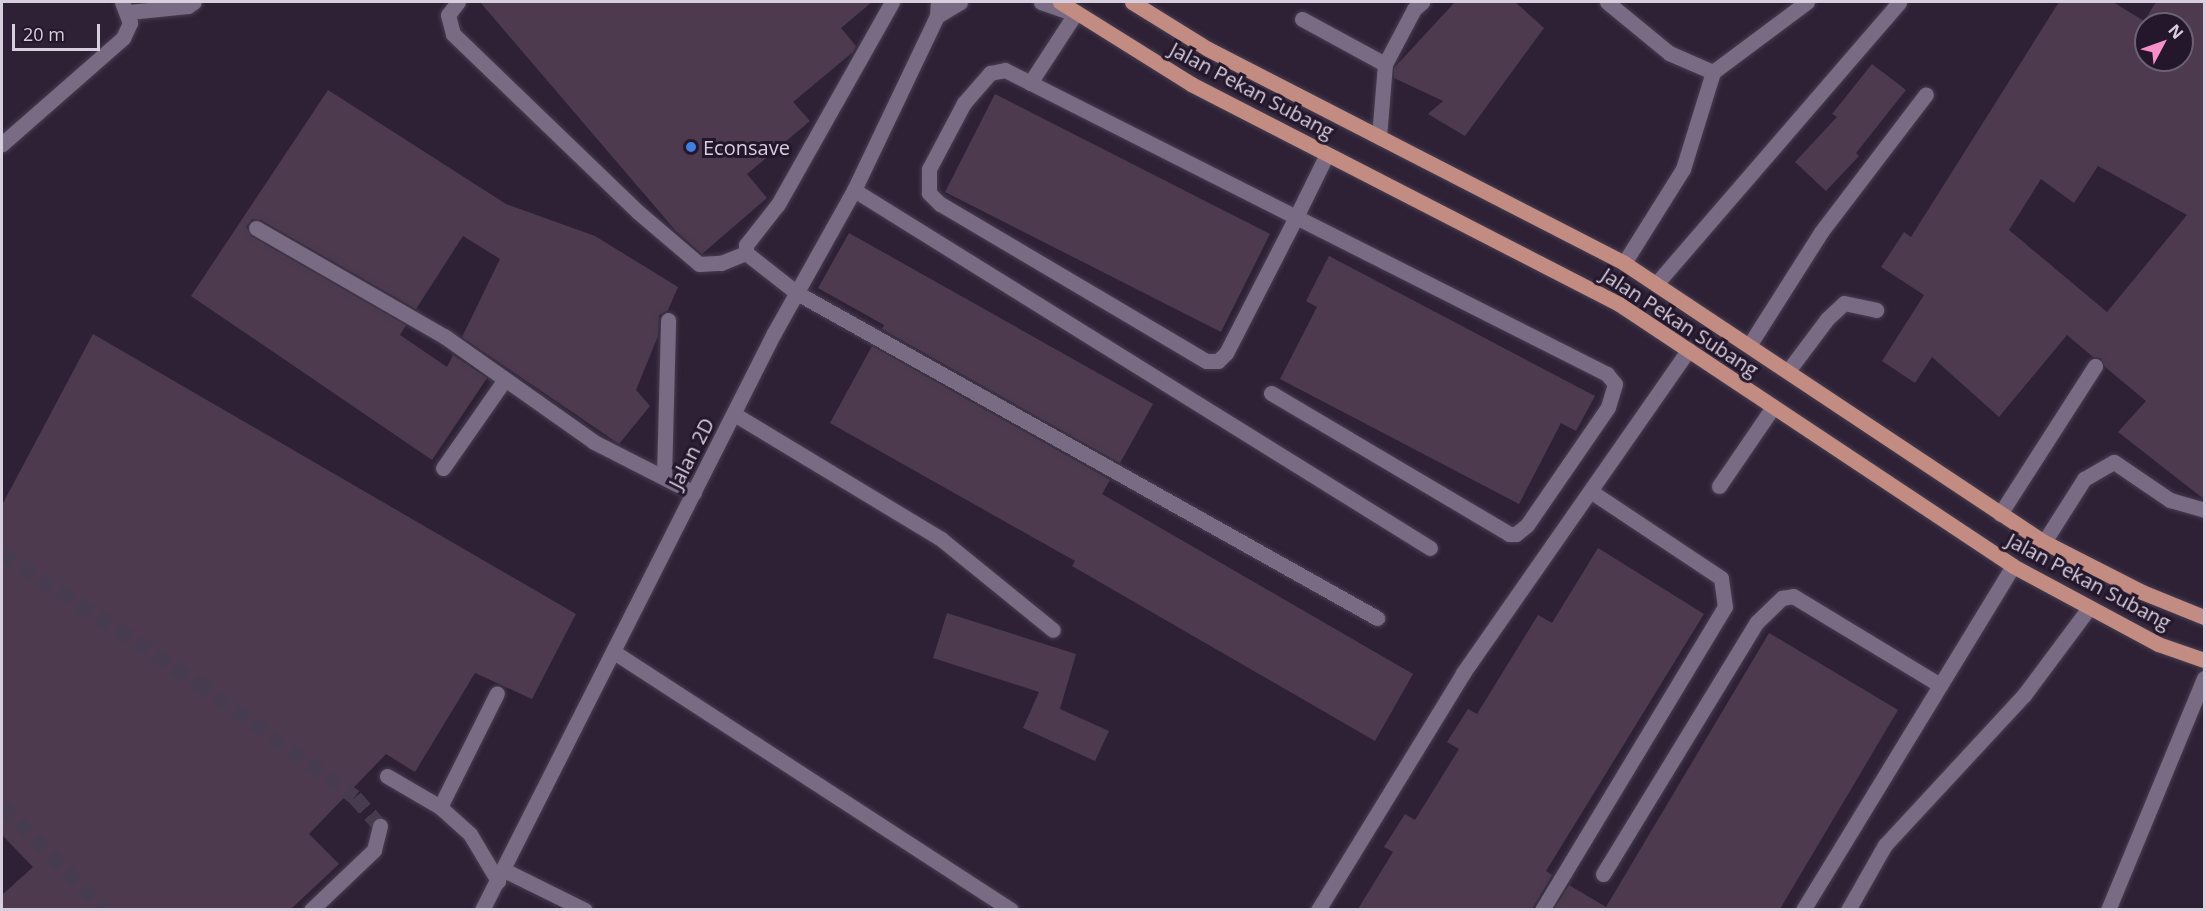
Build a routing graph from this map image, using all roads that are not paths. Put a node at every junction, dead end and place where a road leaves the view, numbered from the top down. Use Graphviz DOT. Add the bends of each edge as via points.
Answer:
graph roads {
  1 [pos="194,2"];
  2 [pos="458,2"];
  3 [pos="892,2"];
  4 [pos="960,2"];
  5 [pos="1041,2"];
  6 [pos="1060,2"];
  7 [pos="1132,2"];
  8 [pos="1422,2"];
  9 [pos="1607,2"];
  10 [pos="1807,2"];
  11 [pos="1899,2"];
  12 [pos="125,7"];
  13 [pos="937,8"];
  14 [pos="1076,14"];
  15 [pos="1302,19"];
  16 [pos="1385,64"];
  17 [pos="1713,72"];
  18 [pos="1030,83"];
  19 [pos="1926,94"];
  20 [pos="1379,137"];
  21 [pos="2,144"];
  22 [pos="1327,154"];
  23 [pos="854,190"];
  24 [pos="1296,217"];
  25 [pos="255,228"];
  26 [pos="746,253"];
  27 [pos="1624,262"];
  28 [pos="1656,284"];
  29 [pos="797,293"];
  30 [pos="1876,310"];
  31 [pos="668,320"];
  32 [pos="1750,344"];
  33 [pos="1688,350"];
  34 [pos="2095,366"];
  35 [pos="1788,371"];
  36 [pos="505,379"];
  37 [pos="1271,393"];
  38 [pos="1773,407"];
  39 [pos="734,414"];
  40 [pos="443,468"];
  41 [pos="664,477"];
  42 [pos="1719,486"];
  43 [pos="1590,491"];
  44 [pos="694,493"];
  45 [pos="2205,510"];
  46 [pos="2000,514"];
  47 [pos="2044,542"];
  48 [pos="1430,548"];
  49 [pos="2013,566"];
  50 [pos="2088,609"];
  51 [pos="2205,617"];
  52 [pos="1377,618"];
  53 [pos="1053,630"];
  54 [pos="614,651"];
  55 [pos="2205,660"];
  56 [pos="2205,678"];
  57 [pos="1940,685"];
  58 [pos="498,693"];
  59 [pos="387,776"];
  60 [pos="441,807"];
  61 [pos="380,826"];
  62 [pos="1603,874"];
  63 [pos="501,875"];
  64 [pos="311,909"];
  65 [pos="482,909"];
  66 [pos="585,909"];
  67 [pos="1011,909"];
  68 [pos="1318,909"];
  69 [pos="1542,909"];
  70 [pos="1803,909"];
  71 [pos="1848,909"];
  72 [pos="2108,909"];
  1 -- 12 [label="street" via="188,6"];
  2 -- 26 [label="street" via="447,15 453,34 638,212 699,264 721,264"];
  3 -- 26 [label="street" via="778,204 746,245"];
  4 -- 13 [label="street, Jalan 2D"];
  5 -- 14 [label="street"];
  6 -- 14 [label="main road, Jalan Pekan Subang"];
  7 -- 20 [label="main road, Jalan Pekan Subang" via="1208,49"];
  8 -- 16 [label="street"];
  9 -- 17 [label="street" via="1669,53"];
  10 -- 17 [label="street"];
  11 -- 28 [label="street"];
  12 -- 21 [label="street" via="130,23 123,38"];
  13 -- 23 [label="street, Jalan 2D"];
  14 -- 18 [label="street"];
  14 -- 22 [label="main road, Jalan Pekan Subang" via="1191,84"];
  15 -- 16 [label="street"];
  16 -- 20 [label="street"];
  17 -- 27 [label="street" via="1683,169"];
  18 -- 24 [label="street"];
  18 -- 24 [label="street" via="1005,70 990,73 978,84 929,169 929,193 940,204 1206,361 1218,361 1226,353"];
  19 -- 32 [label="street" via="1821,232"];
  20 -- 27 [label="main road, Jalan Pekan Subang"];
  22 -- 24 [label="street"];
  22 -- 33 [label="main road, Jalan Pekan Subang" via="1619,304"];
  23 -- 29 [label="street, Jalan 2D"];
  23 -- 48 [label="street"];
  24 -- 37 [label="street" via="1607,374 1615,384 1608,407 1527,525 1516,534 1509,534"];
  25 -- 36 [label="street" via="444,336"];
  26 -- 29 [label="street"];
  27 -- 28 [label="main road, Jalan Pekan Subang"];
  28 -- 32 [label="main road, Jalan Pekan Subang"];
  29 -- 39 [label="street, Jalan 2D"];
  29 -- 52 [label="street"];
  30 -- 35 [label="street" via="1844,303"];
  31 -- 41 [label="street"];
  32 -- 35 [label="main road, Jalan Pekan Subang"];
  33 -- 38 [label="main road, Jalan Pekan Subang"];
  33 -- 43 [label="street"];
  34 -- 46 [label="street"];
  35 -- 46 [label="main road, Jalan Pekan Subang"];
  36 -- 40 [label="street"];
  36 -- 41 [label="street" via="594,442"];
  38 -- 42 [label="street"];
  38 -- 49 [label="main road, Jalan Pekan Subang"];
  39 -- 44 [label="street, Jalan 2D"];
  39 -- 53 [label="street" via="941,539"];
  41 -- 44 [label="street"];
  43 -- 68 [label="street" via="1463,674"];
  43 -- 69 [label="street" via="1721,578 1725,607"];
  44 -- 54 [label="street, Jalan 2D"];
  45 -- 47 [label="street" via="2170,500 2114,462 2084,479"];
  46 -- 47 [label="main road, Jalan Pekan Subang"];
  47 -- 51 [label="main road, Jalan Pekan Subang" via="2142,592"];
  49 -- 50 [label="main road, Jalan Pekan Subang"];
  49 -- 57 [label="street"];
  50 -- 55 [label="main road, Jalan Pekan Subang" via="2158,644"];
  50 -- 71 [label="street" via="2024,695 1885,845"];
  54 -- 63 [label="street, Jalan 2D"];
  54 -- 67 [label="street"];
  56 -- 72 [label="street"];
  57 -- 62 [label="street" via="1793,596 1782,598 1757,622"];
  57 -- 70 [label="street"];
  58 -- 60 [label="street"];
  59 -- 60 [label="street"];
  60 -- 63 [label="street" via="470,834"];
  61 -- 64 [label="street" via="374,850"];
  63 -- 65 [label="street, Jalan 2D"];
  63 -- 66 [label="street"];
}
